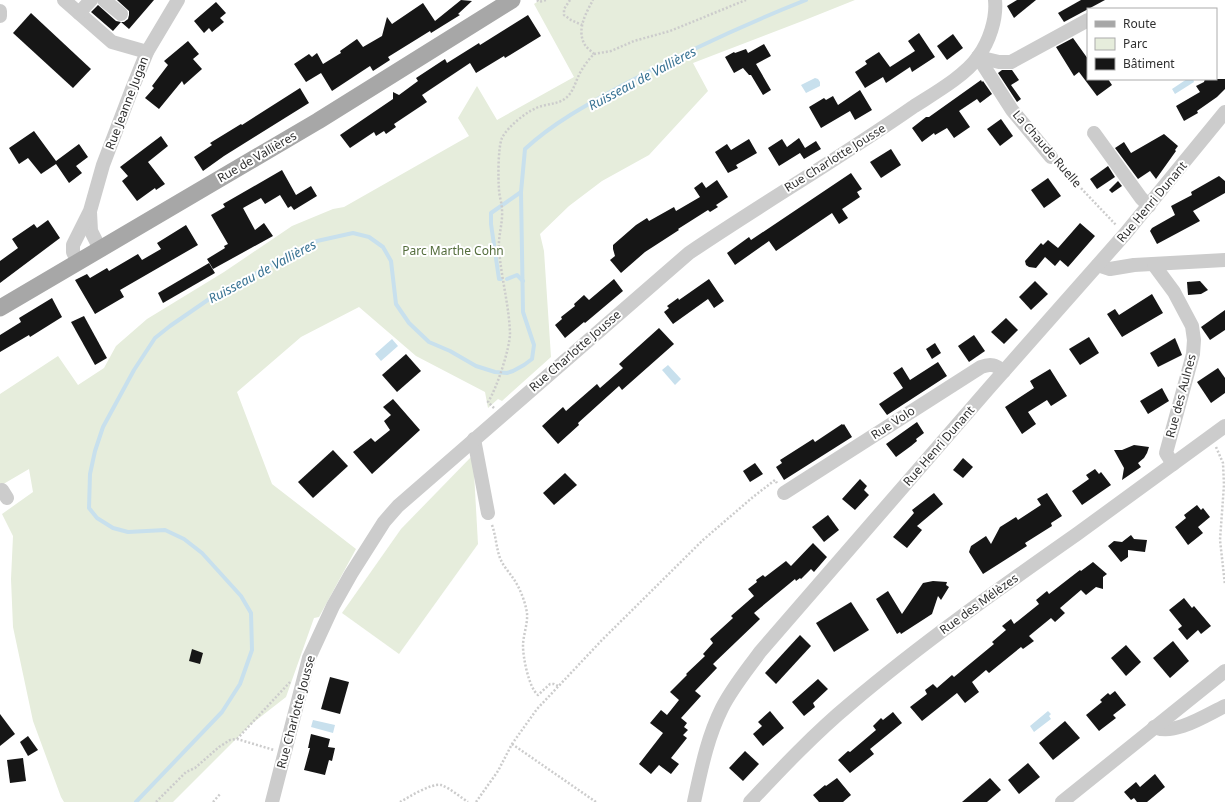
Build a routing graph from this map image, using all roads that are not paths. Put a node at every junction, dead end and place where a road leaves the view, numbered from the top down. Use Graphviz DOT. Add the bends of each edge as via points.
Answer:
graph roads {
  1 [pos="64,0"];
  2 [pos="91,0"];
  3 [pos="104,0"];
  4 [pos="178,0"];
  5 [pos="512,0"];
  6 [pos="995,0"];
  7 [pos="0,12"];
  8 [pos="79,13"];
  9 [pos="121,14"];
  10 [pos="0,16"];
  11 [pos="1087,21"];
  12 [pos="147,52"];
  13 [pos="978,57"];
  14 [pos="1225,112"];
  15 [pos="1094,133"];
  16 [pos="1051,158"];
  17 [pos="1149,206"];
  18 [pos="90,211"];
  19 [pos="100,249"];
  20 [pos="1109,252"];
  21 [pos="1225,260"];
  22 [pos="78,262"];
  23 [pos="1098,265"];
  24 [pos="1134,265"];
  25 [pos="1154,265"];
  26 [pos="0,308"];
  27 [pos="1004,371"];
  28 [pos="1225,426"];
  29 [pos="474,439"];
  30 [pos="1173,464"];
  31 [pos="784,493"];
  32 [pos="488,513"];
  33 [pos="1225,671"];
  34 [pos="1225,706"];
  35 [pos="1154,727"];
  36 [pos="272,802"];
  37 [pos="694,802"];
  38 [pos="750,802"];
  39 [pos="1062,802"];
  1 -- 8 [label="street"];
  2 -- 8 [label="street"];
  3 -- 9 [label="street"];
  4 -- 12 [label="street, Rue Jeanne Jugan"];
  5 -- 19 [label="main road, Rue de Vallières" via="318,121"];
  6 -- 13 [label="street, Rue Charlotte Jousse" via="994,20"];
  7 -- 10 [label="street"];
  8 -- 12 [label="street" via="112,42"];
  11 -- 13 [label="street" via="1011,62"];
  12 -- 18 [label="street, Rue Jeanne Jugan" via="96,184"];
  13 -- 16 [label="street, La Chaude Ruelle" via="1012,110"];
  13 -- 29 [label="street, Rue Charlotte Jousse" via="960,75 886,126 689,252"];
  14 -- 17 [label="street, Rue Henri Dunant"];
  15 -- 17 [label="street"];
  17 -- 20 [label="street, Rue Henri Dunant"];
  18 -- 19 [label="street, Rue Jeanne Jugan" via="91,231"];
  18 -- 22 [label="street, Rue Jeanne Jugan" via="72,245"];
  19 -- 22 [label="main road, Rue de Vallières"];
  20 -- 23 [label="street, Rue Henri Dunant"];
  20 -- 24 [label="street" via="1118,259"];
  21 -- 25 [label="street"];
  22 -- 26 [label="main road, Rue de Vallières"];
  23 -- 24 [label="street" via="1110,269"];
  23 -- 27 [label="street, Rue Henri Dunant"];
  24 -- 25 [label="street"];
  25 -- 30 [label="street, Rue des Aulnes" via="1174,292 1192,326 1194,340 1193,354 1166,453"];
  27 -- 31 [label="street, Rue Volo" via="990,364 981,367"];
  27 -- 37 [label="street, Rue Henri Dunant" via="760,652 739,680 722,708 712,732 704,754"];
  28 -- 30 [label="street, Rue des Mélèzes"];
  29 -- 32 [label="street"];
  29 -- 36 [label="street, Rue Charlotte Jousse" via="398,506 384,522 333,606 309,658"];
  30 -- 38 [label="street, Rue des Mélèzes" via="970,609 906,658 849,705"];
  33 -- 35 [label="street"];
  34 -- 35 [label="street" via="1178,728 1160,730"];
  35 -- 39 [label="street"];
}
